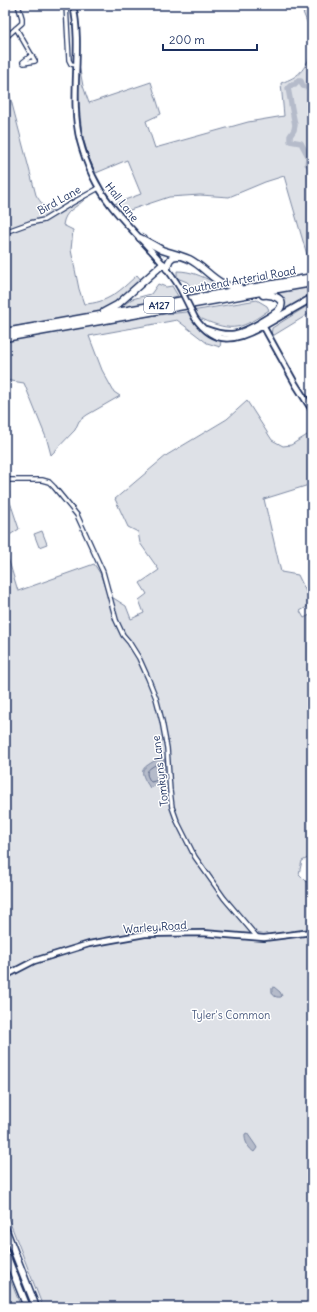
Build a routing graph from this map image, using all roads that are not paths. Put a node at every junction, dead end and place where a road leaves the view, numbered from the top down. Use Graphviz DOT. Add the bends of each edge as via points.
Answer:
graph roads {
  1 [pos="18,5"];
  2 [pos="66,5"];
  3 [pos="72,5"];
  4 [pos="16,28"];
  5 [pos="5,38"];
  6 [pos="32,55"];
  7 [pos="76,65"];
  8 [pos="99,188"];
  9 [pos="5,232"];
  10 [pos="140,238"];
  11 [pos="181,256"];
  12 [pos="165,266"];
  13 [pos="312,277"];
  14 [pos="312,283"];
  15 [pos="259,286"];
  16 [pos="225,298"];
  17 [pos="312,298"];
  18 [pos="95,316"];
  19 [pos="262,324"];
  20 [pos="206,329"];
  21 [pos="255,331"];
  22 [pos="5,332"];
  23 [pos="267,333"];
  24 [pos="5,338"];
  25 [pos="312,410"];
  26 [pos="5,480"];
  27 [pos="312,932"];
  28 [pos="257,937"];
  29 [pos="5,976"];
  30 [pos="5,1228"];
  31 [pos="5,1252"];
  32 [pos="27,1307"];
  33 [pos="36,1307"];
  1 -- 4 [label="street" via="22,20"];
  2 -- 7 [label="street, Hall Lane" via="68,60"];
  3 -- 7 [label="street, Hall Lane" via="76,24"];
  4 -- 5 [label="street"];
  4 -- 6 [label="street"];
  7 -- 8 [label="street, Hall Lane" via="76,108 80,140 86,161"];
  8 -- 9 [label="street, Bird Lane" via="44,220"];
  8 -- 10 [label="street, Hall Lane"];
  10 -- 11 [label="highway, A127"];
  10 -- 12 [label="street, Hall Lane"];
  11 -- 12 [label="highway, A127" via="175,255"];
  11 -- 15 [label="highway, A127" via="197,264 225,286"];
  12 -- 18 [label="highway, A127" via="117,305"];
  12 -- 20 [label="street, Hall Lane, bridge" via="195,318"];
  13 -- 15 [label="highway, Southend Arterial Road / A127"];
  14 -- 16 [label="highway, Southend Arterial Road / A127"];
  15 -- 18 [label="highway, Southend Arterial Road / A127"];
  16 -- 19 [label="highway" via="266,295 278,297 279,309"];
  16 -- 24 [label="highway, Southend Arterial Road / A127"];
  17 -- 19 [label="highway"];
  18 -- 22 [label="highway, Southend Arterial Road / A127"];
  19 -- 20 [label="street" via="235,334 222,334"];
  19 -- 21 [label="street, Hall Lane"];
  19 -- 23 [label="street"];
  20 -- 21 [label="street, Hall Lane" via="211,334 228,339 240,338"];
  21 -- 23 [label="street"];
  23 -- 25 [label="street"];
  26 -- 28 [label="street, Tomkyns Lane" via="49,482 77,515 103,572 116,620 139,658 156,698 167,748 172,808 177,821 203,869"];
  27 -- 28 [label="street, Warley Road"];
  28 -- 29 [label="street, Warley Road" via="196,933 145,934 89,944 34,961"];
  30 -- 33 [label="highway"];
  31 -- 32 [label="highway"];
}
